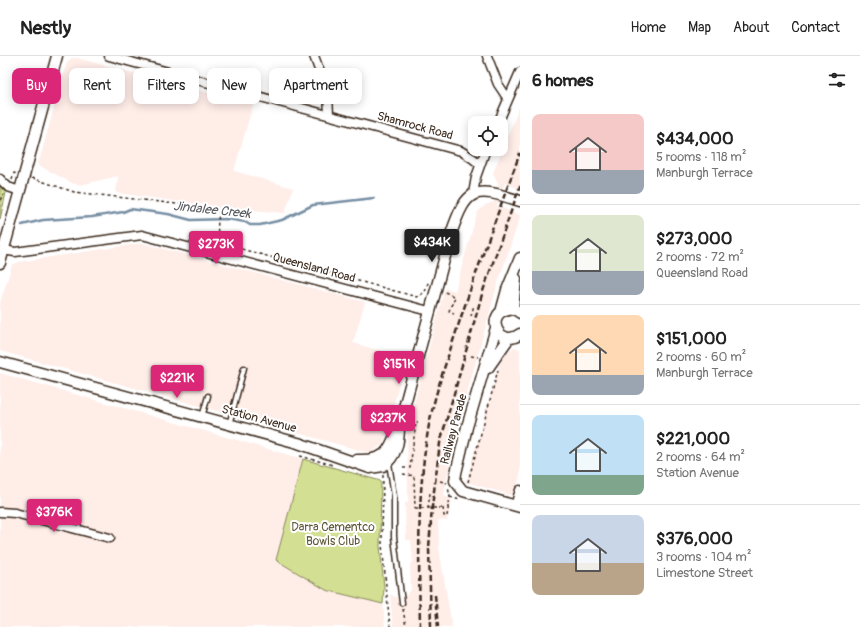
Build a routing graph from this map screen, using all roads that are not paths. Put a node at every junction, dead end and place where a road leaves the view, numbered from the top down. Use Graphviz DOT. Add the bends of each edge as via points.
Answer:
graph roads {
  1 [pos="57,56"];
  2 [pos="109,56"];
  3 [pos="314,56"];
  4 [pos="487,56"];
  5 [pos="520,72"];
  6 [pos="508,99"];
  7 [pos="329,115"];
  8 [pos="501,116"];
  9 [pos="483,156"];
  10 [pos="480,164"];
  11 [pos="0,179"];
  12 [pos="20,190"];
  13 [pos="473,194"];
  14 [pos="520,201"];
  15 [pos="4,250"];
  16 [pos="520,258"];
  17 [pos="0,263"];
  18 [pos="520,264"];
  19 [pos="516,311"];
  20 [pos="429,312"];
  21 [pos="501,312"];
  22 [pos="496,328"];
  23 [pos="516,337"];
  24 [pos="0,362"];
  25 [pos="244,368"];
  26 [pos="482,378"];
  27 [pos="208,396"];
  28 [pos="202,418"];
  29 [pos="228,425"];
  30 [pos="389,458"];
  31 [pos="520,490"];
  32 [pos="518,506"];
  33 [pos="0,512"];
  34 [pos="110,538"];
  35 [pos="402,603"];
  1 -- 12 [label="street"];
  2 -- 7 [label="street, Shamrock Road"];
  3 -- 7 [label="street" via="328,94"];
  4 -- 6 [label="street" via="498,84"];
  5 -- 6 [label="street"];
  6 -- 8 [label="street"];
  7 -- 10 [label="street, Shamrock Road" via="461,151"];
  9 -- 10 [label="street"];
  10 -- 13 [label="street"];
  11 -- 12 [label="street" via="8,187"];
  12 -- 15 [label="street"];
  13 -- 14 [label="street" via="491,192"];
  13 -- 20 [label="street" via="458,214"];
  15 -- 17 [label="street"];
  15 -- 20 [label="street, Queensland Road" via="15,252 142,235"];
  16 -- 21 [label="street" via="506,290"];
  18 -- 19 [label="street" via="514,285"];
  19 -- 21 [label="street"];
  20 -- 30 [label="street" via="400,426 399,439"];
  21 -- 22 [label="street, Railway Parade" via="496,319"];
  22 -- 23 [label="street" via="501,335"];
  22 -- 26 [label="street, Railway Parade"];
  23 -- 26 [label="street, Railway Parade"];
  24 -- 28 [label="street, Station Avenue"];
  25 -- 29 [label="lane"];
  26 -- 32 [label="street, Railway Parade" via="455,481 463,492"];
  27 -- 28 [label="lane"];
  28 -- 29 [label="street, Station Avenue"];
  29 -- 30 [label="street, Station Avenue" via="348,459 370,468 384,466"];
  30 -- 35 [label="lane" via="394,496 394,537"];
  31 -- 32 [label="street"];
  33 -- 34 [label="street" via="15,513"];
}
